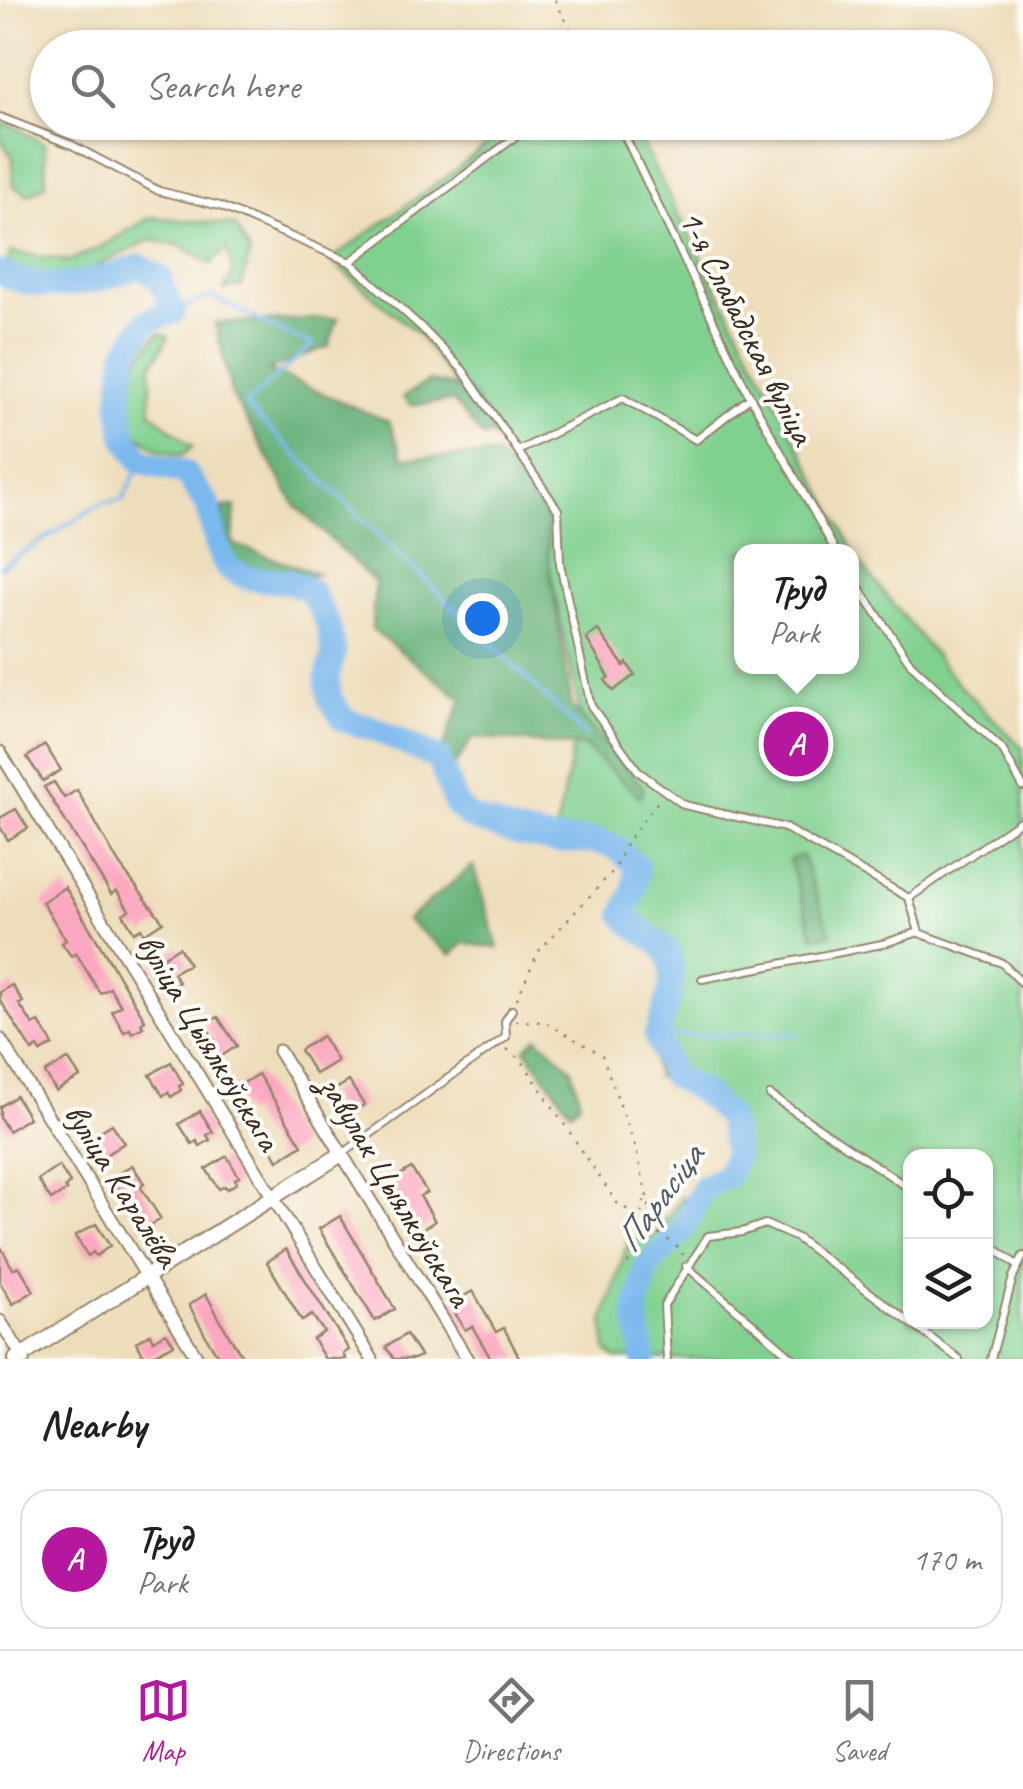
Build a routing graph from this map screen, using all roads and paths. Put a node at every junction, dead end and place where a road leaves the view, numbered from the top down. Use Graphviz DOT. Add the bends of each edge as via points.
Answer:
graph roads {
  1 [pos="555,0"];
  2 [pos="571,30"];
  3 [pos="0,117"];
  4 [pos="30,129"];
  5 [pos="59,140"];
  6 [pos="510,140"];
  7 [pos="627,140"];
  8 [pos="350,262"];
  9 [pos="751,397"];
  10 [pos="518,451"];
  11 [pos="832,544"];
  12 [pos="859,588"];
  13 [pos="0,752"];
  14 [pos="1023,787"];
  15 [pos="665,791"];
  16 [pos="1023,819"];
  17 [pos="909,898"];
  18 [pos="918,932"];
  19 [pos="702,979"];
  20 [pos="1023,984"];
  21 [pos="512,1010"];
  22 [pos="505,1021"];
  23 [pos="0,1039"];
  24 [pos="498,1042"];
  25 [pos="279,1051"];
  26 [pos="770,1094"];
  27 [pos="340,1156"];
  28 [pos="903,1184"];
  29 [pos="646,1193"];
  30 [pos="274,1200"];
  31 [pos="640,1217"];
  32 [pos="993,1247"];
  33 [pos="682,1250"];
  34 [pos="1023,1256"];
  35 [pos="628,1264"];
  36 [pos="686,1266"];
  37 [pos="1018,1266"];
  38 [pos="1013,1277"];
  39 [pos="146,1278"];
  40 [pos="1023,1283"];
  41 [pos="0,1321"];
  42 [pos="20,1358"];
  43 [pos="198,1359"];
  44 [pos="372,1359"];
  45 [pos="467,1359"];
  46 [pos="667,1359"];
  47 [pos="794,1359"];
  48 [pos="959,1359"];
  49 [pos="991,1359"];
  1 -- 2 [label="path"];
  3 -- 4 [label="lane"];
  5 -- 8 [label="lane" via="159,191 220,206"];
  6 -- 8 [label="lane"];
  7 -- 9 [label="lane, 1-я Слабадская вуліца"];
  8 -- 10 [label="lane" via="462,370"];
  9 -- 10 [label="lane" via="696,440 622,398"];
  9 -- 11 [label="lane, 1-я Слабадская вуліца"];
  10 -- 15 [label="lane" via="558,510 560,564 592,706 640,772"];
  12 -- 14 [label="lane" via="911,664 1002,750"];
  13 -- 30 [label="street, вуліца Цыялкоўскага"];
  15 -- 17 [label="lane" via="684,805 786,828"];
  15 -- 21 [label="path" via="615,869 538,952"];
  16 -- 17 [label="lane"];
  17 -- 18 [label="lane"];
  18 -- 19 [label="lane"];
  18 -- 20 [label="lane" via="1002,962"];
  21 -- 22 [label="lane"];
  22 -- 24 [label="lane" via="506,1037"];
  22 -- 29 [label="path" via="545,1022 602,1055"];
  23 -- 39 [label="street, вуліца Каралёва"];
  24 -- 27 [label="lane"];
  24 -- 31 [label="path" via="522,1061 616,1203"];
  25 -- 27 [label="street, завулак Цыялкоўскага"];
  26 -- 28 [label="lane"];
  27 -- 30 [label="street"];
  27 -- 45 [label="street, завулак Цыялкоўскага"];
  29 -- 31 [label="path"];
  29 -- 33 [label="path" via="654,1231"];
  30 -- 39 [label="street"];
  30 -- 44 [label="street, вуліца Цыялкоўскага"];
  31 -- 35 [label="path"];
  32 -- 37 [label="lane"];
  34 -- 37 [label="lane"];
  36 -- 46 [label="lane" via="664,1305"];
  36 -- 47 [label="lane"];
  36 -- 48 [label="lane" via="708,1236 765,1224 797,1238"];
  37 -- 38 [label="lane"];
  38 -- 40 [label="lane"];
  38 -- 49 [label="lane"];
  39 -- 42 [label="street"];
  39 -- 43 [label="street, вуліца Каралёва"];
  41 -- 42 [label="street"];
}
